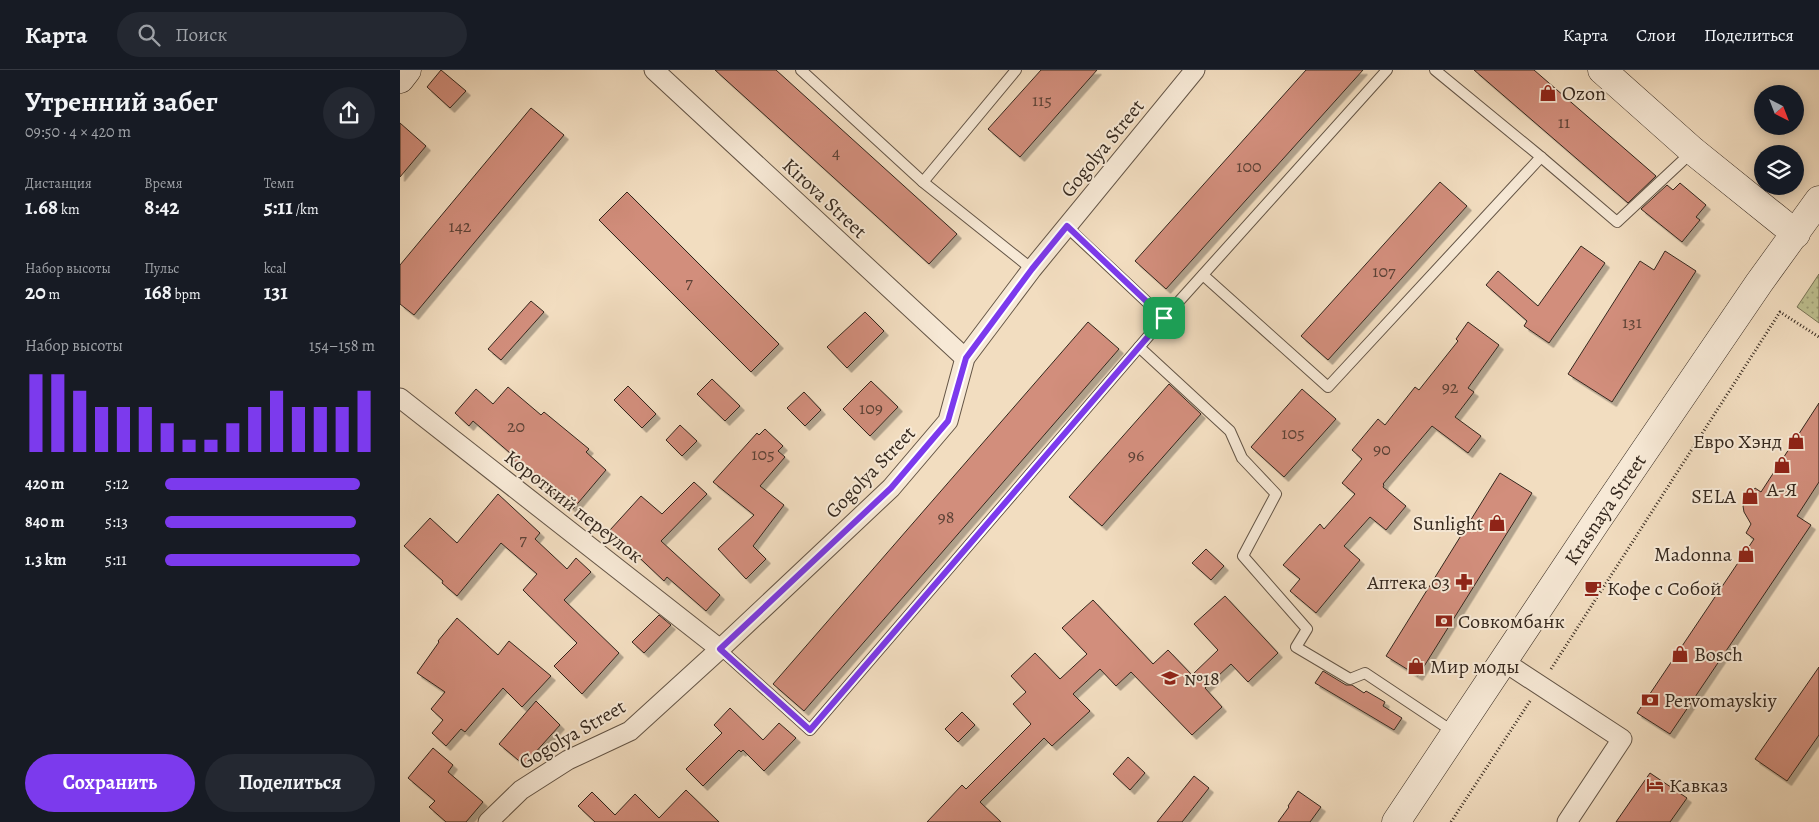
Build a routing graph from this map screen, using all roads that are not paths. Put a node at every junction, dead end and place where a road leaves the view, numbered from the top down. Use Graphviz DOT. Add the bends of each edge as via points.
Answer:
graph roads {
  1 [pos="407,70"];
  2 [pos="654,70"];
  3 [pos="801,70"];
  4 [pos="1016,70"];
  5 [pos="1195,70"];
  6 [pos="1387,70"];
  7 [pos="1435,70"];
  8 [pos="1602,70"];
  9 [pos="400,79"];
  10 [pos="1693,151"];
  11 [pos="1541,156"];
  12 [pos="923,182"];
  13 [pos="1819,200"];
  14 [pos="1067,226"];
  15 [pos="1796,234"];
  16 [pos="1032,269"];
  17 [pos="1203,275"];
  18 [pos="1164,318"];
  19 [pos="1139,347"];
  20 [pos="966,358"];
  21 [pos="400,398"];
  22 [pos="720,649"];
  23 [pos="1503,661"];
  24 [pos="1455,733"];
  25 [pos="488,822"];
  26 [pos="1396,822"];
  27 [pos="1567,822"];
  1 -- 9 [label="main road"];
  2 -- 20 [label="street, Kirova Street"];
  3 -- 12 [label="lane"];
  4 -- 12 [label="lane"];
  5 -- 14 [label="street, Gogolya Street"];
  6 -- 17 [label="lane"];
  7 -- 11 [label="lane"];
  8 -- 10 [label="main road"];
  10 -- 11 [label="lane" via="1618,222"];
  10 -- 15 [label="main road"];
  11 -- 17 [label="lane" via="1328,387"];
  12 -- 16 [label="lane"];
  13 -- 15 [label="main road, Krasnaya Street"];
  14 -- 16 [label="street, Gogolya Street"];
  14 -- 18 [label="lane"];
  15 -- 23 [label="main road, Krasnaya Street" via="1749,298"];
  16 -- 20 [label="street, Gogolya Street"];
  17 -- 18 [label="lane"];
  18 -- 19 [label="lane"];
  19 -- 22 [label="lane" via="810,730"];
  19 -- 24 [label="lane" via="1230,430 1242,458 1276,494 1243,556 1307,629 1296,647 1350,679 1365,673"];
  20 -- 22 [label="street, Gogolya Street" via="948,421 891,488"];
  21 -- 22 [label="street, Короткий переулок"];
  22 -- 25 [label="street, Gogolya Street" via="630,731 568,760 522,790"];
  23 -- 24 [label="main road, Krasnaya Street"];
  23 -- 27 [label="street" via="1622,739"];
  24 -- 26 [label="main road, Krasnaya Street"];
}
